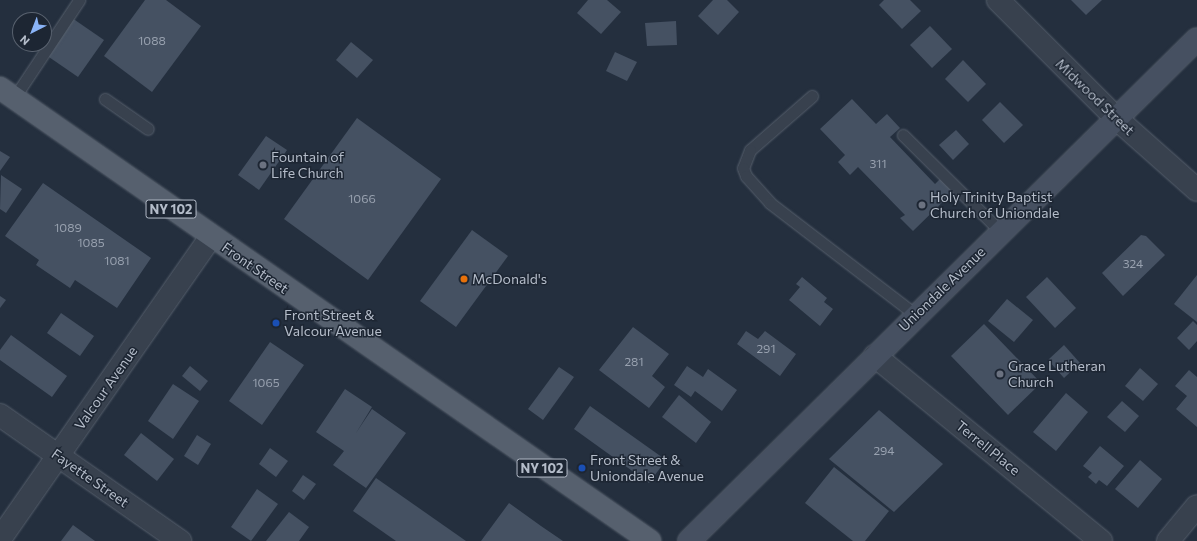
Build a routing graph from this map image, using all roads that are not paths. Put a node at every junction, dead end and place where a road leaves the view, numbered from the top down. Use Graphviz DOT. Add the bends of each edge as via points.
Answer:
graph roads {
  1 [pos="79,0"];
  2 [pos="998,0"];
  3 [pos="1197,39"];
  4 [pos="7,93"];
  5 [pos="812,96"];
  6 [pos="105,98"];
  7 [pos="1116,118"];
  8 [pos="148,129"];
  9 [pos="903,135"];
  10 [pos="1197,190"];
  11 [pos="1001,232"];
  12 [pos="211,237"];
  13 [pos="916,315"];
  14 [pos="875,356"];
  15 [pos="0,415"];
  16 [pos="58,456"];
  17 [pos="1197,506"];
  18 [pos="0,539"];
  19 [pos="180,541"];
  20 [pos="650,541"];
  21 [pos="689,541"];
  22 [pos="1101,541"];
  23 [pos="1168,541"];
  1 -- 4 [label="lane"];
  2 -- 7 [label="street, Midwood Street"];
  3 -- 7 [label="main road, Uniondale Avenue"];
  4 -- 12 [label="main road, Front Street / NY 102"];
  5 -- 13 [label="lane" via="750,150 743,168 746,176 770,203"];
  6 -- 8 [label="lane"];
  7 -- 10 [label="street, Midwood Street"];
  7 -- 11 [label="main road, Uniondale Avenue"];
  9 -- 11 [label="lane"];
  11 -- 13 [label="main road, Uniondale Avenue"];
  12 -- 16 [label="street, Valcour Avenue"];
  12 -- 20 [label="main road, Front Street / NY 102"];
  13 -- 14 [label="main road, Uniondale Avenue"];
  14 -- 21 [label="main road, Uniondale Avenue"];
  14 -- 22 [label="street, Terrell Place"];
  15 -- 16 [label="street, Fayette Street"];
  16 -- 18 [label="street, Valcour Avenue"];
  16 -- 19 [label="street, Fayette Street"];
  17 -- 23 [label="street"];
}
